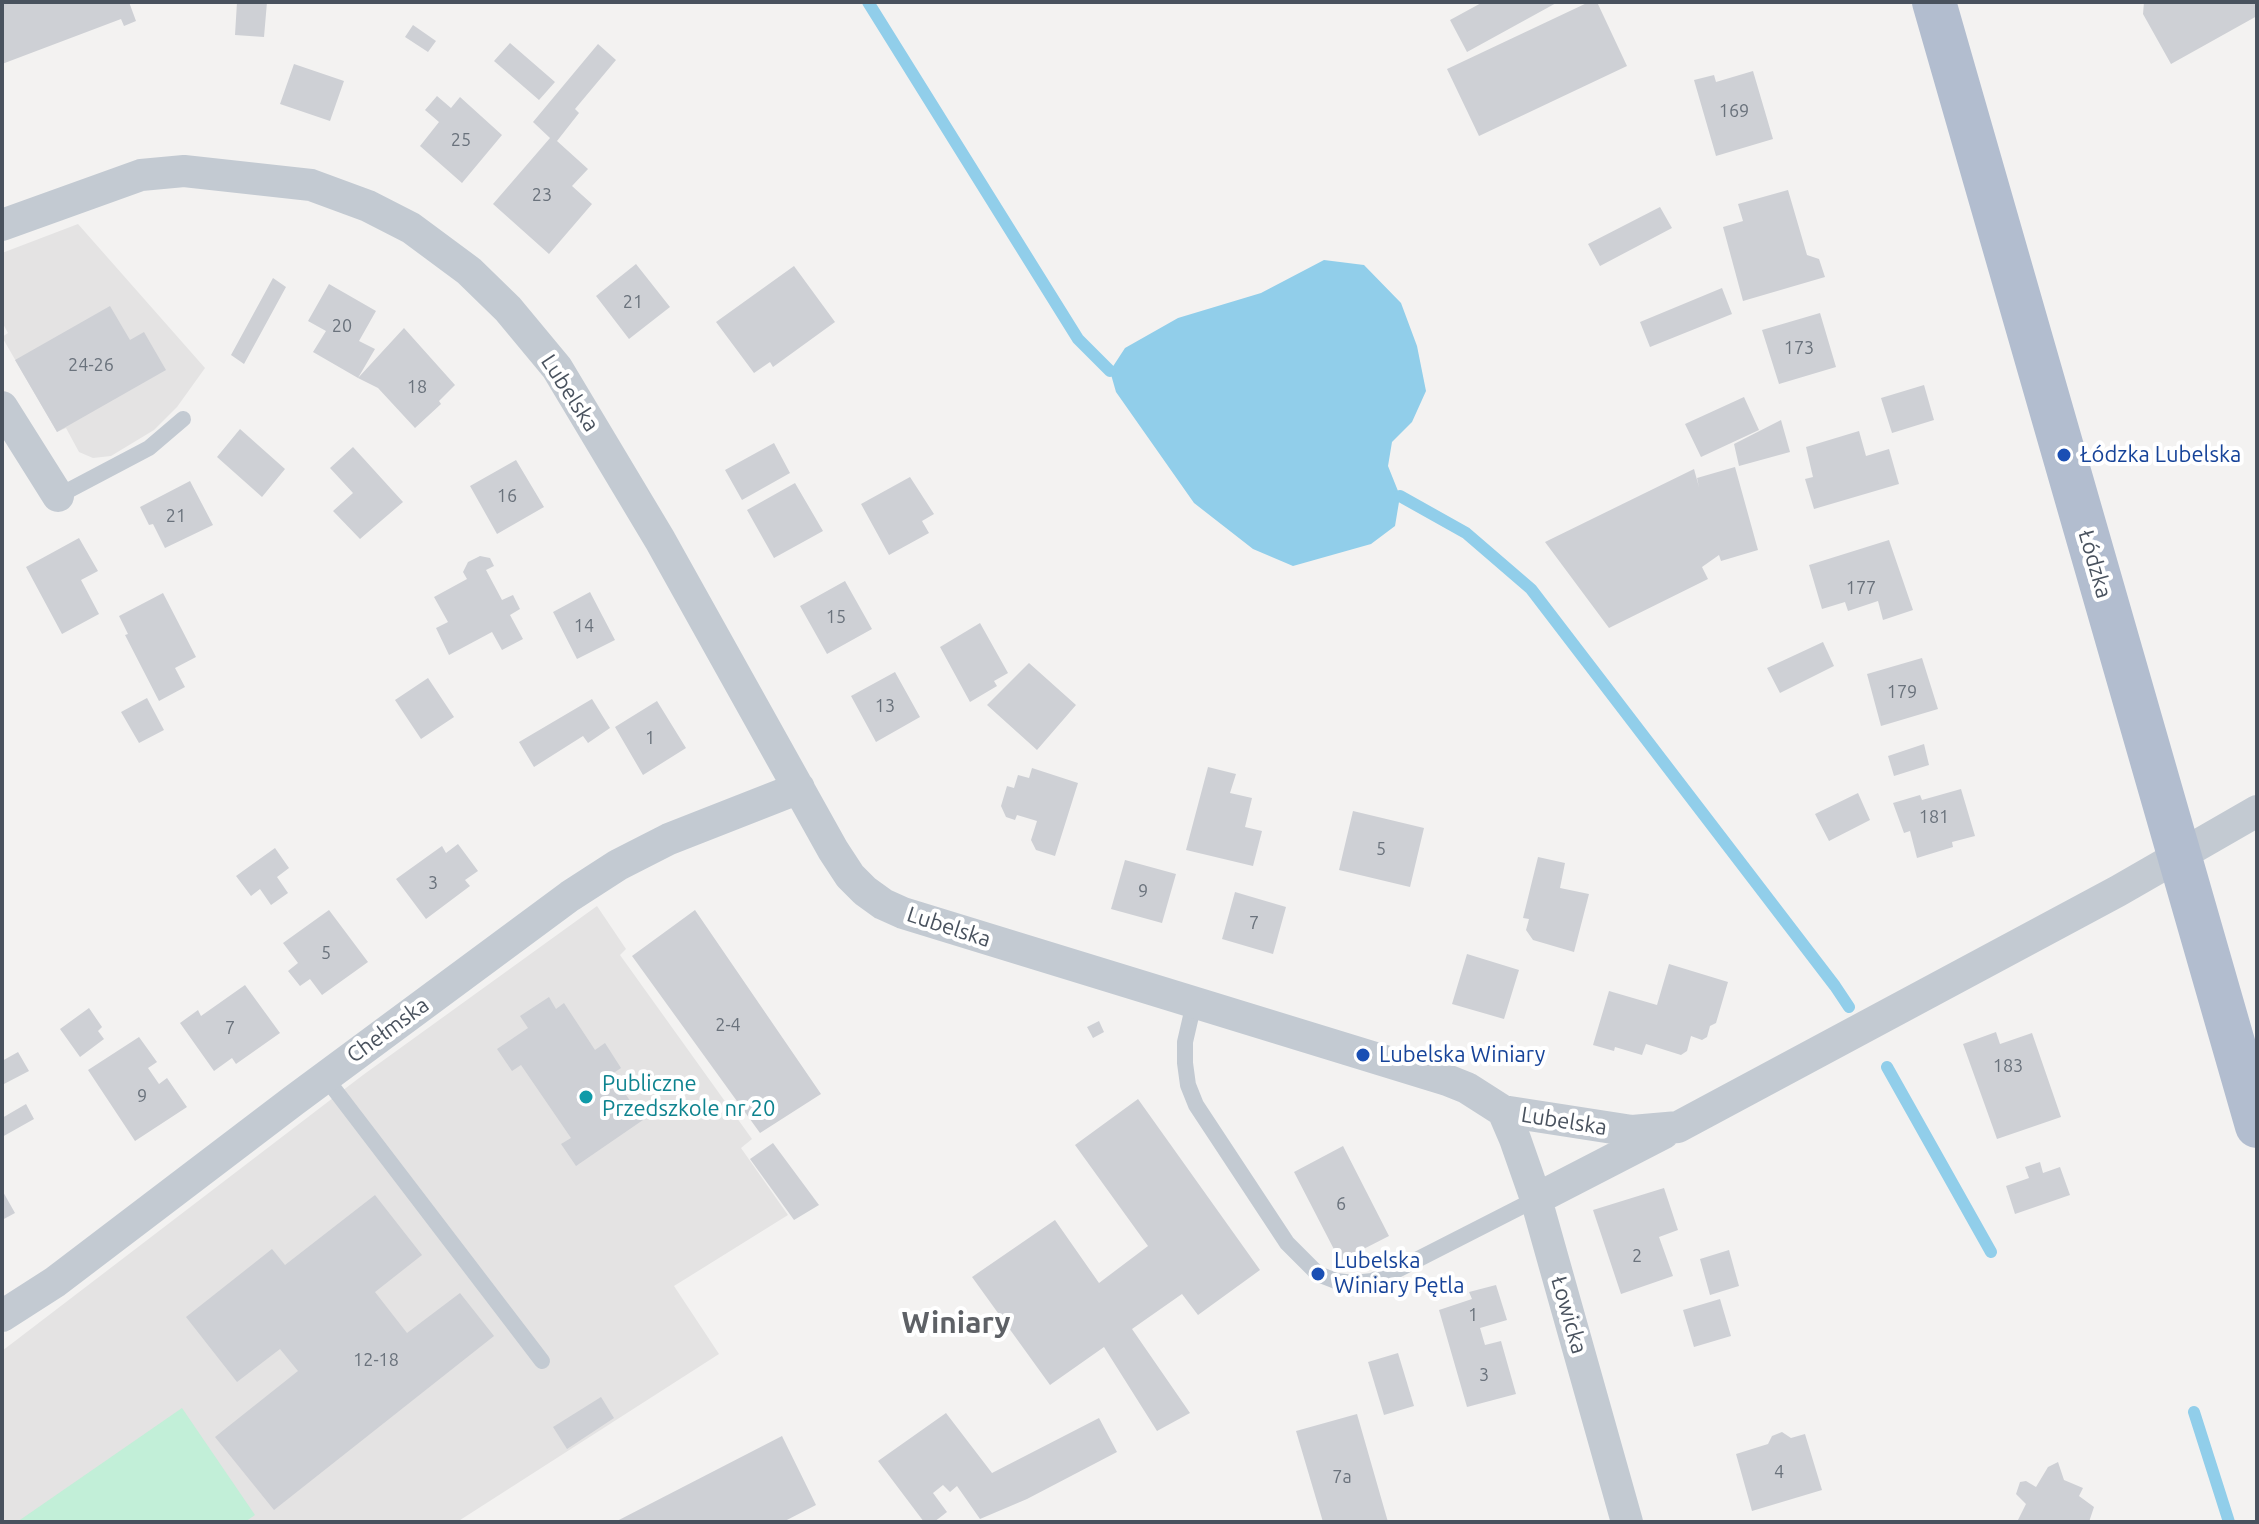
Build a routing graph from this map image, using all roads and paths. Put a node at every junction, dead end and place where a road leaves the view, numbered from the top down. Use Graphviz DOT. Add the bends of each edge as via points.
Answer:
graph roads {
  1 [pos="1934,2"];
  2 [pos="2,225"];
  3 [pos="2,407"];
  4 [pos="183,419"];
  5 [pos="58,496"];
  6 [pos="799,788"];
  7 [pos="2257,811"];
  8 [pos="2179,858"];
  9 [pos="1194,1003"];
  10 [pos="325,1077"];
  11 [pos="1503,1111"];
  12 [pos="2257,1126"];
  13 [pos="1678,1127"];
  14 [pos="1536,1199"];
  15 [pos="2,1316"];
  16 [pos="542,1361"];
  17 [pos="1627,1522"];
  1 -- 8 [label="main road, Łódzka"];
  2 -- 6 [label="street, Lubelska" via="141,175 184,171 335,191 439,247 508,309 557,368"];
  3 -- 5 [label="street"];
  4 -- 5 [label="lane" via="149,448"];
  6 -- 9 [label="street, Lubelska" via="850,876 883,904"];
  6 -- 10 [label="street, Chełmska" via="618,865"];
  7 -- 8 [label="street, Lubelska"];
  8 -- 12 [label="main road, Łódzka"];
  8 -- 13 [label="street, Lubelska"];
  9 -- 11 [label="street, Lubelska" via="1447,1080"];
  9 -- 14 [label="lane" via="1185,1063 1196,1105 1287,1243 1318,1274 1336,1281 1372,1281"];
  10 -- 15 [label="street, Chełmska" via="55,1282"];
  10 -- 16 [label="lane"];
  11 -- 13 [label="street, Lubelska" via="1632,1131"];
  11 -- 14 [label="street, Łowicka"];
  13 -- 14 [label="street"];
  14 -- 17 [label="street, Łowicka"];
}
